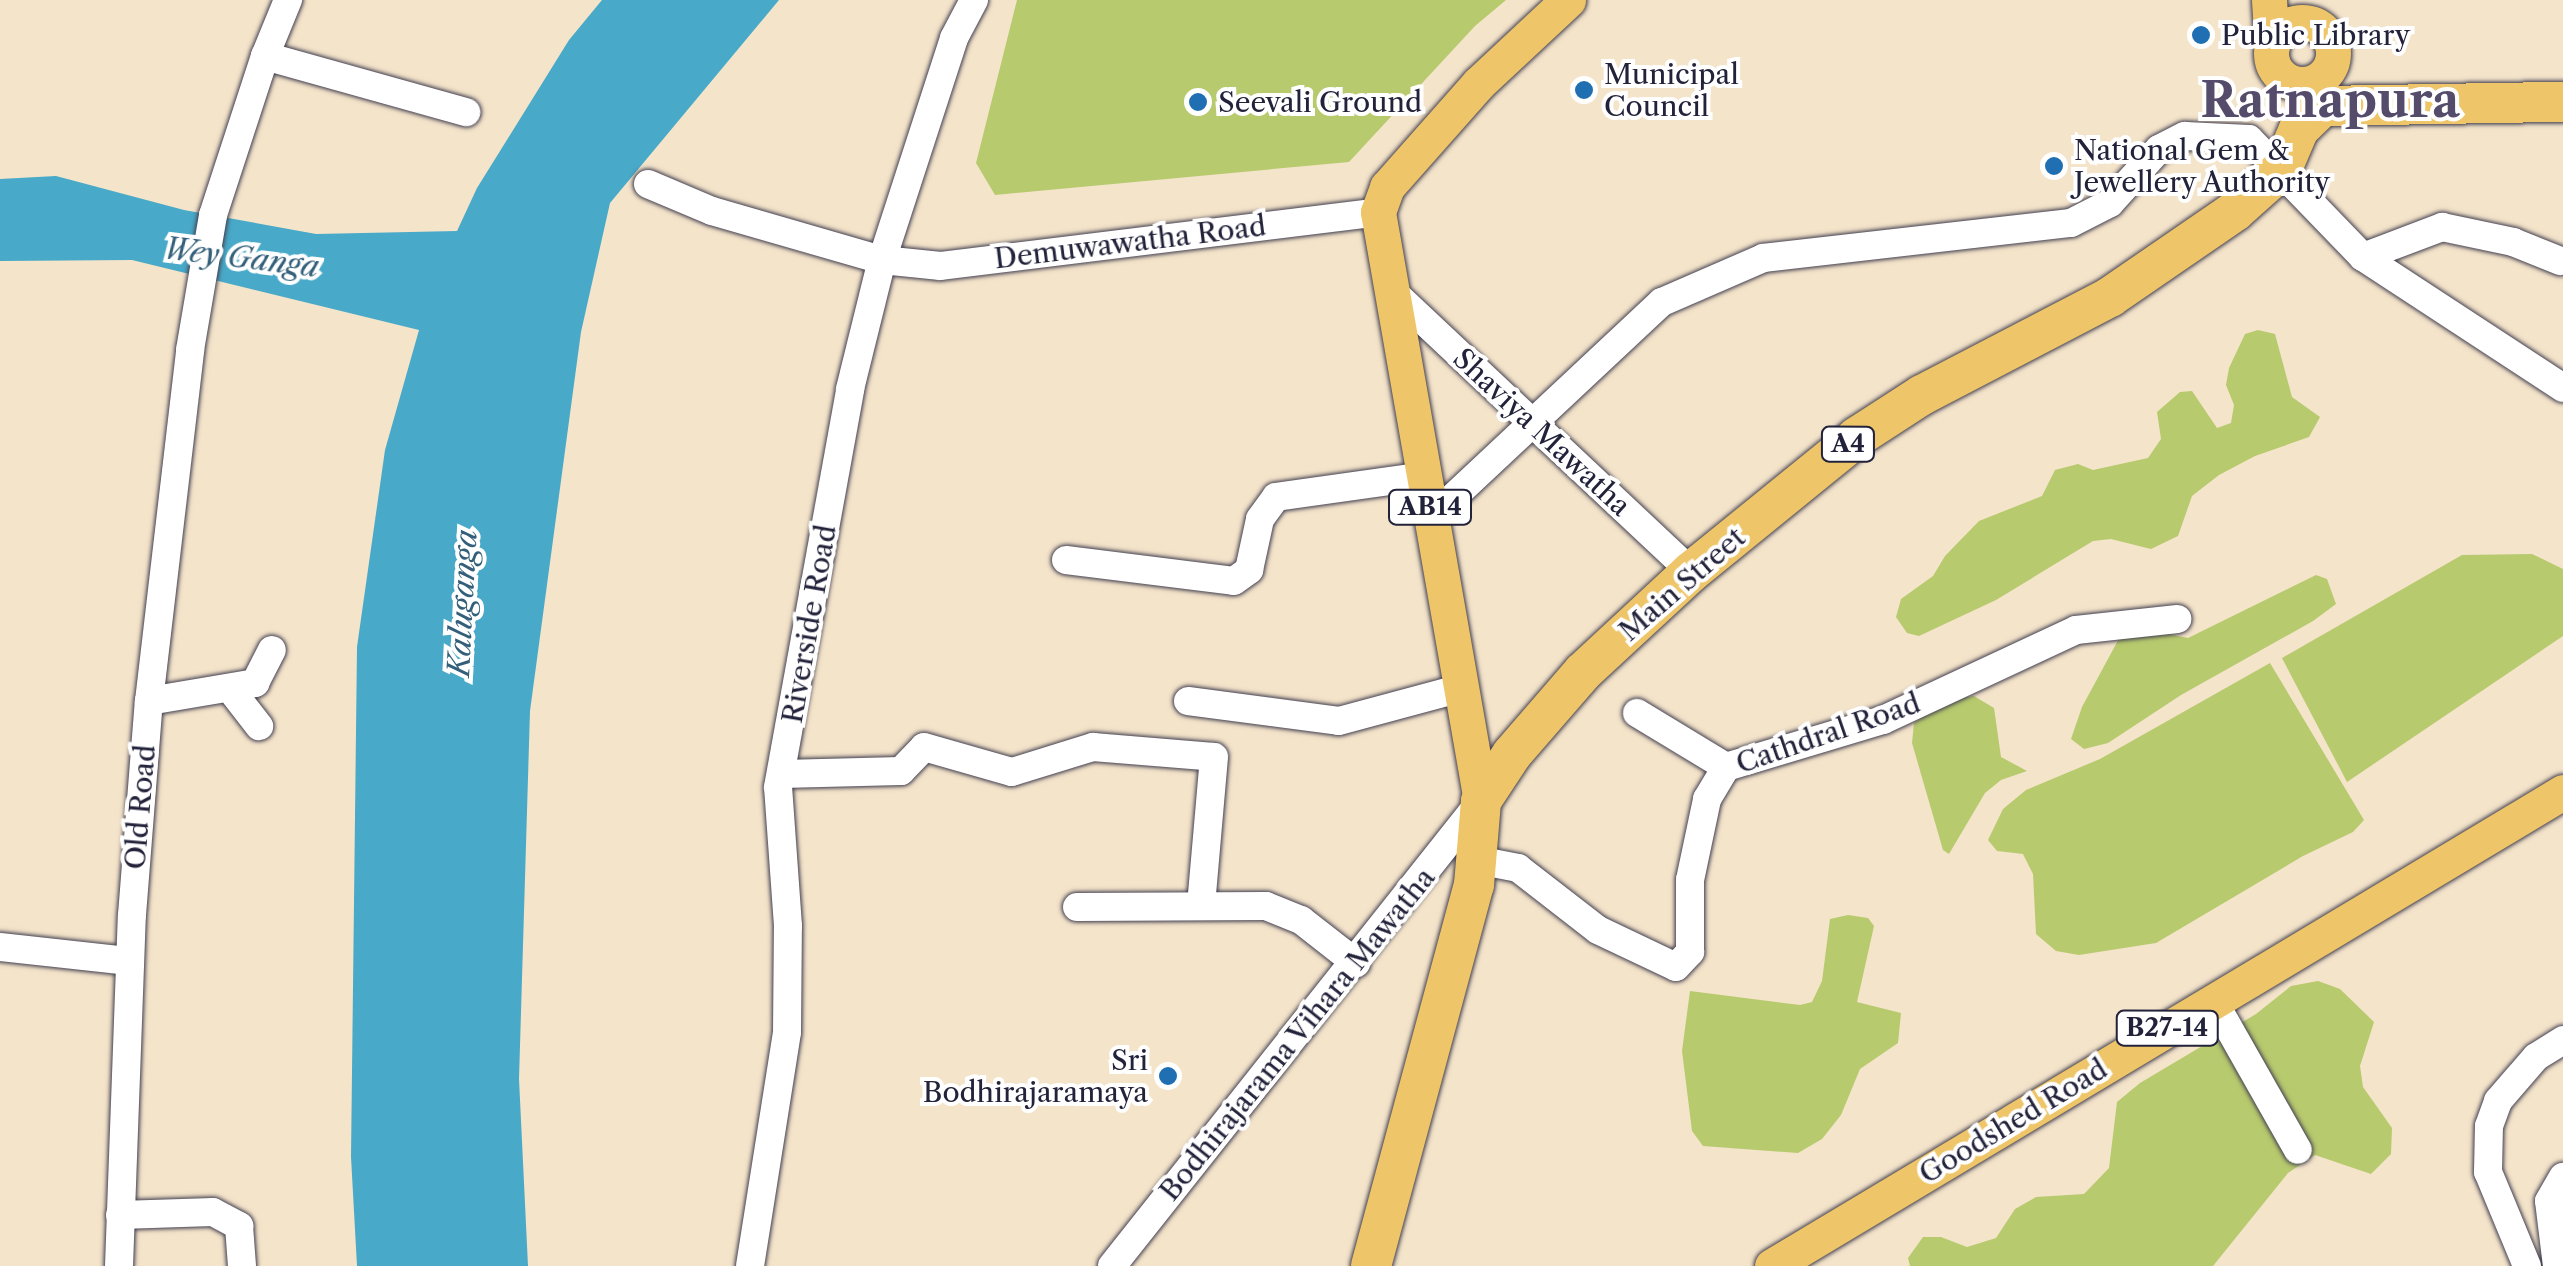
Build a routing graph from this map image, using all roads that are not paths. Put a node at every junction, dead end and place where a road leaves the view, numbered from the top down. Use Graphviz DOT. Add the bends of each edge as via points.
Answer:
graph roads {
  1 [pos="288,0"];
  2 [pos="974,0"];
  3 [pos="1568,0"];
  4 [pos="2269,0"];
  5 [pos="2327,0"];
  6 [pos="2272,46"];
  7 [pos="265,56"];
  8 [pos="2318,68"];
  9 [pos="2563,102"];
  10 [pos="2366,103"];
  11 [pos="466,112"];
  12 [pos="2299,129"];
  13 [pos="2282,169"];
  14 [pos="648,184"];
  15 [pos="1378,212"];
  16 [pos="2363,257"];
  17 [pos="882,260"];
  18 [pos="2560,261"];
  19 [pos="1392,291"];
  20 [pos="2563,388"];
  21 [pos="1533,423"];
  22 [pos="1424,476"];
  23 [pos="1432,517"];
  24 [pos="1066,560"];
  25 [pos="1691,572"];
  26 [pos="2177,619"];
  27 [pos="272,650"];
  28 [pos="1461,688"];
  29 [pos="231,690"];
  30 [pos="1188,701"];
  31 [pos="149,702"];
  32 [pos="1637,712"];
  33 [pos="260,726"];
  34 [pos="1726,766"];
  35 [pos="782,774"];
  36 [pos="2563,792"];
  37 [pos="1481,801"];
  38 [pos="1476,860"];
  39 [pos="1201,905"];
  40 [pos="1076,907"];
  41 [pos="0,947"];
  42 [pos="129,961"];
  43 [pos="1356,963"];
  44 [pos="2212,1000"];
  45 [pos="2563,1040"];
  46 [pos="2298,1150"];
  47 [pos="2563,1177"];
  48 [pos="120,1215"];
  49 [pos="1790,1262"];
  50 [pos="118,1266"];
  51 [pos="242,1266"];
  52 [pos="750,1266"];
  53 [pos="1112,1266"];
  54 [pos="1371,1266"];
  55 [pos="2527,1266"];
  56 [pos="2557,1266"];
  1 -- 7 [label="street, Old Road"];
  2 -- 17 [label="street, Riverside Road" via="954,38"];
  3 -- 15 [label="main road" via="1479,83 1387,187"];
  4 -- 6 [label="main road"];
  5 -- 8 [label="main road"];
  6 -- 8 [label="main road" via="2276,71"];
  6 -- 8 [label="main road" via="2282,28 2301,21 2320,26"];
  7 -- 11 [label="street"];
  7 -- 31 [label="street, Old Road" via="213,215 190,350"];
  8 -- 10 [label="main road"];
  8 -- 12 [label="main road"];
  9 -- 10 [label="highway"];
  10 -- 12 [label="highway" via="2323,106"];
  12 -- 13 [label="highway, Main Street / A4"];
  13 -- 16 [label="street"];
  13 -- 21 [label="street" via="2250,139 2185,136 2159,149 2110,203 2071,223 1763,258 1662,302"];
  13 -- 25 [label="highway, Main Street / A4" via="2235,211 2110,297 1856,437"];
  14 -- 17 [label="street, Demuwawatha Road" via="712,211"];
  15 -- 17 [label="street, Demuwawatha Road" via="941,266"];
  15 -- 19 [label="main road, AB14"];
  16 -- 18 [label="street" via="2442,228 2513,242"];
  16 -- 20 [label="street"];
  17 -- 35 [label="street, Riverside Road" via="850,389"];
  19 -- 21 [label="street, Shaviya Mawatha"];
  19 -- 22 [label="main road, AB14"];
  21 -- 23 [label="street"];
  21 -- 25 [label="street, Shaviya Mawatha"];
  22 -- 23 [label="main road, AB14"];
  22 -- 24 [label="street" via="1276,498 1260,519 1249,570 1234,581"];
  23 -- 28 [label="main road, AB14"];
  25 -- 37 [label="highway, Main Street / A4" via="1583,672"];
  26 -- 34 [label="street, Cathdral Road" via="2076,630 1883,720"];
  27 -- 29 [label="street" via="255,683"];
  28 -- 30 [label="street" via="1339,721"];
  28 -- 37 [label="main road, AB14"];
  29 -- 31 [label="street"];
  29 -- 33 [label="street"];
  31 -- 42 [label="street, Old Road"];
  32 -- 34 [label="street"];
  34 -- 38 [label="street, Cathdral Road" via="1707,799 1690,880 1690,952 1676,967 1598,930 1518,868"];
  35 -- 39 [label="street" via="900,771 924,747 1012,772 1093,747 1214,757"];
  35 -- 52 [label="street, Riverside Road" via="787,1032"];
  36 -- 44 [label="main road, Goodshed Road / B27-14"];
  37 -- 38 [label="highway, Main Street / A4"];
  37 -- 43 [label="street, Bodhirajarama Vihara Mawatha"];
  38 -- 54 [label="highway, Main Street / A4"];
  39 -- 40 [label="street"];
  39 -- 43 [label="street" via="1266,906 1301,920"];
  41 -- 42 [label="street"];
  42 -- 48 [label="street, Old Road"];
  43 -- 53 [label="street, Bodhirajarama Vihara Mawatha"];
  44 -- 46 [label="street"];
  44 -- 49 [label="main road, Goodshed Road / B27-14"];
  45 -- 55 [label="street" via="2523,1071 2498,1101 2489,1126 2488,1172"];
  47 -- 56 [label="street" via="2549,1202"];
  48 -- 50 [label="street, Old Road"];
  48 -- 51 [label="street" via="213,1212 238,1226"];
}
